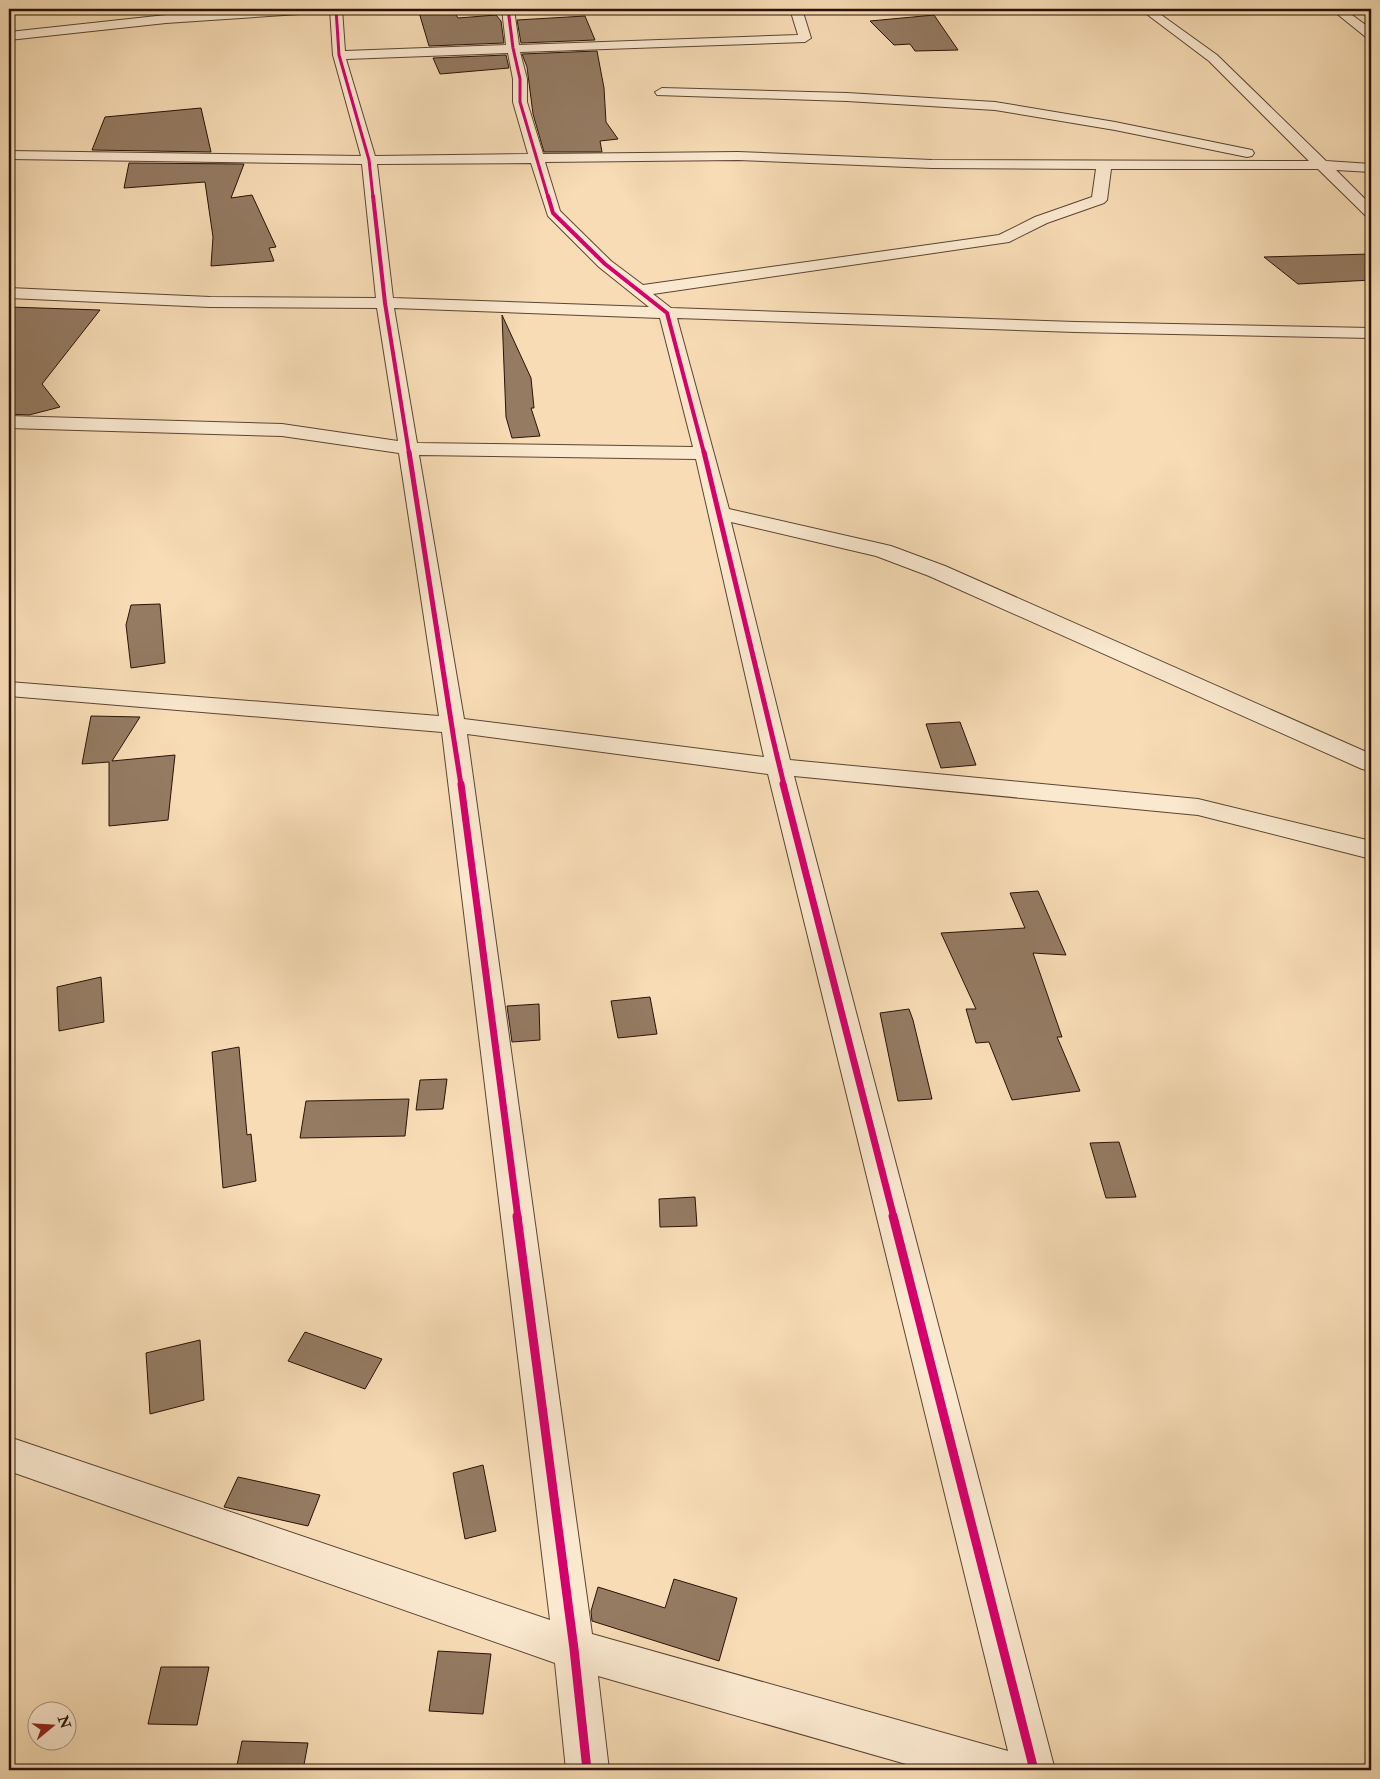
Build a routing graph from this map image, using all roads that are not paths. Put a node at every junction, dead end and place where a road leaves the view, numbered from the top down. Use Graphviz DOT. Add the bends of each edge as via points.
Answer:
graph roads {
  1 [pos="314,9"];
  2 [pos="336,9"];
  3 [pos="508,9"];
  4 [pos="796,9"];
  5 [pos="1146,9"];
  6 [pos="1337,9"];
  7 [pos="1371,35"];
  8 [pos="9,36"];
  9 [pos="512,48"];
  10 [pos="339,55"];
  11 [pos="662,92"];
  12 [pos="9,155"];
  13 [pos="537,159"];
  14 [pos="369,160"];
  15 [pos="1104,164"];
  16 [pos="1305,165"];
  17 [pos="1323,165"];
  18 [pos="1371,168"];
  19 [pos="1371,213"];
  20 [pos="639,291"];
  21 [pos="9,293"];
  22 [pos="386,303"];
  23 [pos="667,313"];
  24 [pos="1371,333"];
  25 [pos="9,422"];
  26 [pos="409,448"];
  27 [pos="705,453"];
  28 [pos="720,513"];
  29 [pos="9,689"];
  30 [pos="453,725"];
  31 [pos="1371,762"];
  32 [pos="779,767"];
  33 [pos="1371,850"];
  34 [pos="9,1454"];
  35 [pos="574,1649"];
  36 [pos="587,1770"];
  37 [pos="1002,1770"];
  38 [pos="1034,1770"];
  1 -- 8 [label="street" via="166,19"];
  2 -- 10 [label="street"];
  3 -- 9 [label="street"];
  4 -- 9 [label="street" via="805,38"];
  5 -- 17 [label="street" via="1213,58"];
  6 -- 7 [label="street"];
  9 -- 10 [label="street"];
  9 -- 13 [label="street" via="520,79 520,102"];
  10 -- 14 [label="street"];
  11 -- 16 [label="street" via="847,97 995,106 1115,126"];
  12 -- 14 [label="street"];
  13 -- 14 [label="street"];
  13 -- 15 [label="street" via="738,156 932,164"];
  13 -- 20 [label="street" via="553,212 605,264"];
  14 -- 22 [label="street"];
  15 -- 16 [label="street"];
  15 -- 20 [label="street" via="1099,200 1041,220 1003,239"];
  16 -- 17 [label="street"];
  17 -- 18 [label="street"];
  17 -- 19 [label="street"];
  20 -- 23 [label="street"];
  21 -- 22 [label="street" via="210,302"];
  22 -- 23 [label="street"];
  22 -- 26 [label="street"];
  23 -- 24 [label="street"];
  23 -- 27 [label="street"];
  25 -- 26 [label="street" via="282,430"];
  26 -- 27 [label="street"];
  26 -- 30 [label="street"];
  27 -- 28 [label="street"];
  28 -- 31 [label="street" via="883,551 936,571"];
  28 -- 32 [label="street"];
  29 -- 30 [label="street"];
  30 -- 32 [label="street"];
  30 -- 35 [label="street"];
  32 -- 33 [label="street" via="1198,807"];
  32 -- 38 [label="street"];
  34 -- 35 [label="street"];
  35 -- 36 [label="street"];
  35 -- 37 [label="street"];
}
